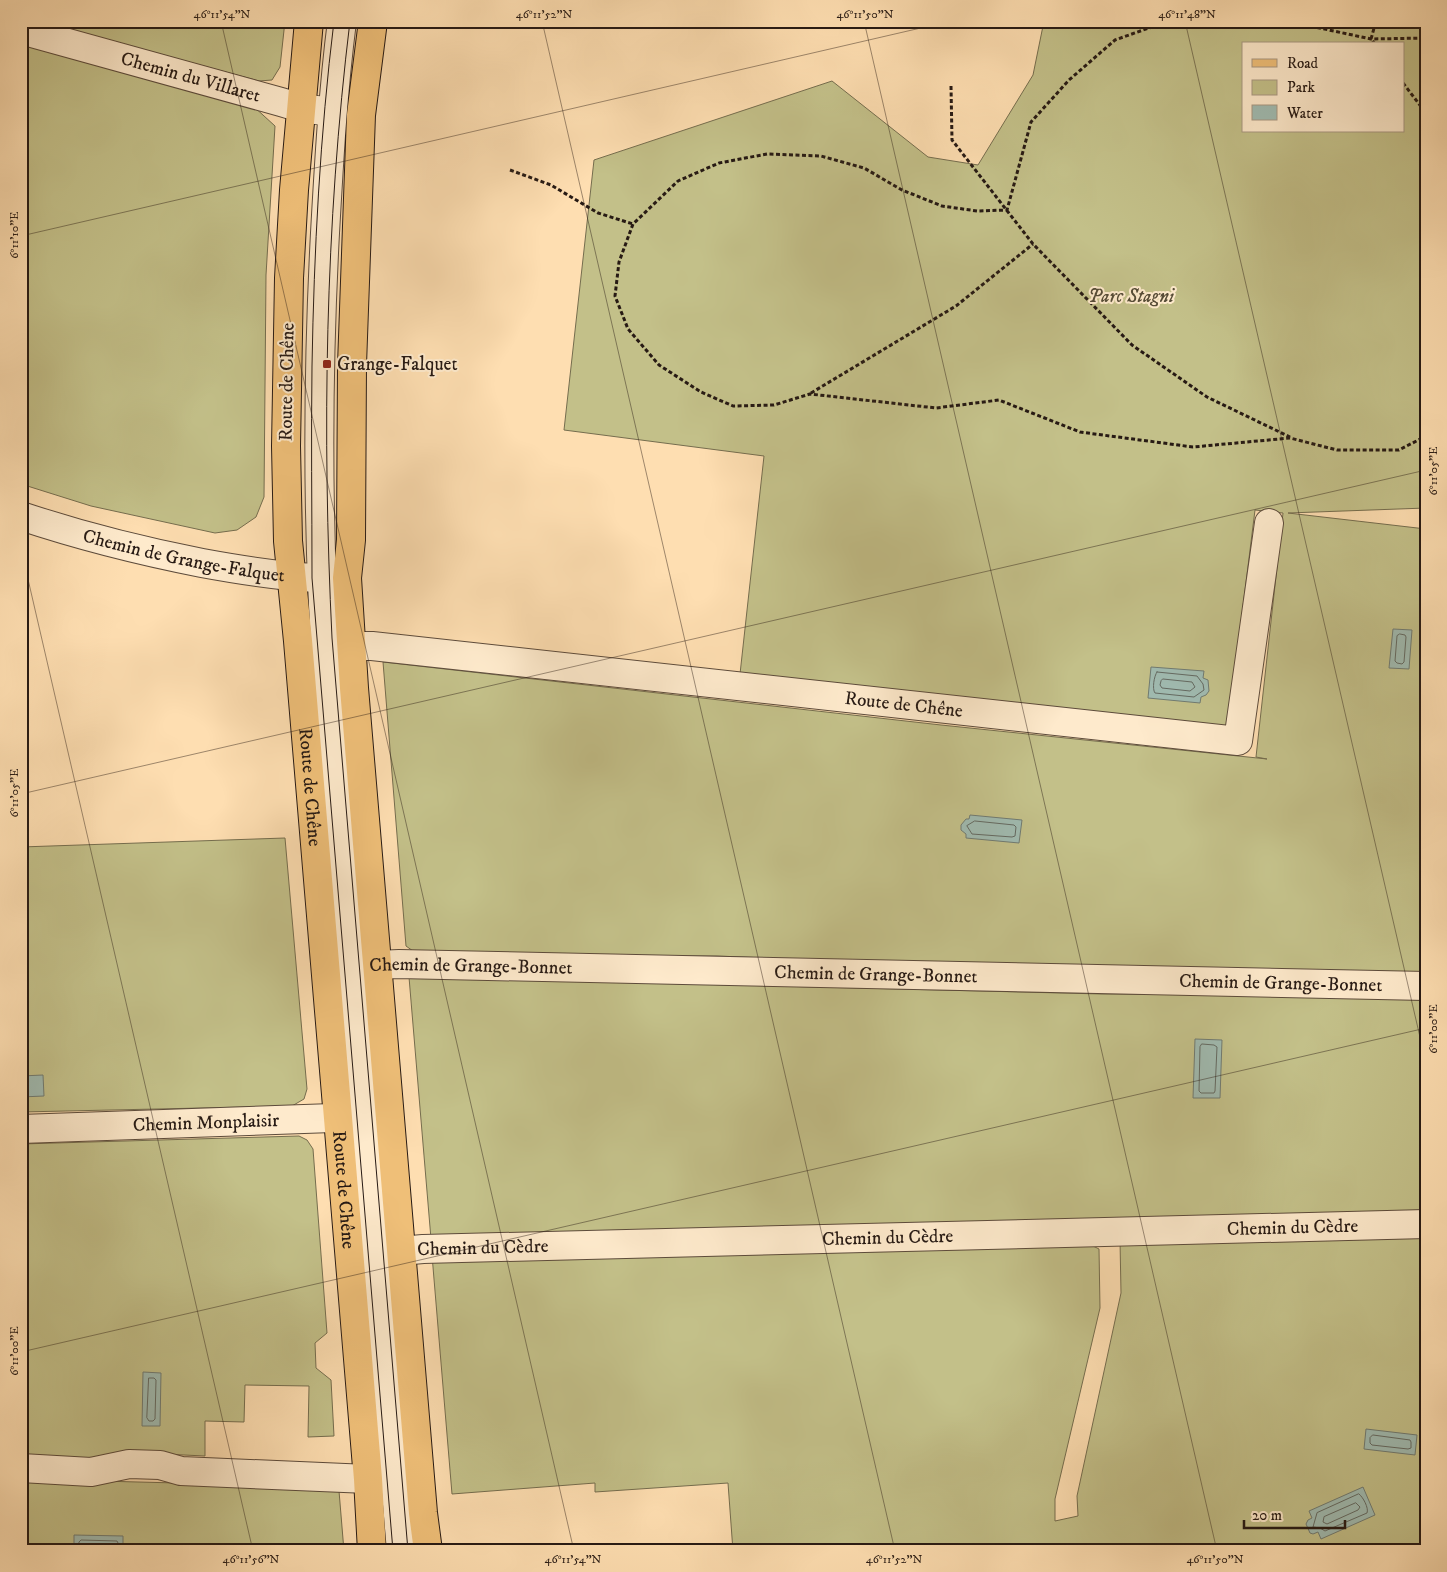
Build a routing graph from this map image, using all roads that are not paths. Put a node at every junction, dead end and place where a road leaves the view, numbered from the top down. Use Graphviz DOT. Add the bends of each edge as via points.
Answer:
graph roads {
  1 [pos="309,21"];
  2 [pos="342,21"];
  3 [pos="372,21"];
  4 [pos="21,30"];
  5 [pos="301,108"];
  6 [pos="333,112"];
  7 [pos="361,114"];
  8 [pos="21,516"];
  9 [pos="1269,523"];
  10 [pos="292,577"];
  11 [pos="321,578"];
  12 [pos="347,578"];
  13 [pos="351,646"];
  14 [pos="351,966"];
  15 [pos="1426,986"];
  16 [pos="364,1116"];
  17 [pos="21,1129"];
  18 [pos="1426,1224"];
  19 [pos="375,1252"];
  20 [pos="21,1468"];
  21 [pos="368,1479"];
  22 [pos="372,1551"];
  23 [pos="401,1551"];
  24 [pos="428,1551"];
  1 -- 5 [label="main road, Route de Chêne"];
  2 -- 6 [label="street"];
  3 -- 7 [label="main road, Route de Chêne"];
  4 -- 5 [label="street, Chemin du Villaret"];
  5 -- 6 [label="street, Chemin du Villaret"];
  5 -- 10 [label="main road, Route de Chêne" via="286,363 286,480"];
  6 -- 7 [label="street, Chemin du Villaret"];
  6 -- 11 [label="street" via="319,364"];
  7 -- 12 [label="main road, Route de Chêne" via="352,365 351,540"];
  8 -- 10 [label="street, Chemin de Grange-Falquet" via="139,551"];
  9 -- 13 [label="street, Route de Chêne" via="1238,741"];
  10 -- 11 [label="street, Chemin de Grange-Falquet"];
  10 -- 14 [label="main road, Route de Chêne"];
  11 -- 12 [label="street, Chemin de Grange-Falquet"];
  11 -- 14 [label="street"];
  12 -- 13 [label="main road, Route de Chêne"];
  13 -- 14 [label="main road, Route de Chêne"];
  14 -- 15 [label="street, Chemin de Grange-Bonnet"];
  14 -- 16 [label="main road, Route de Chêne"];
  14 -- 16 [label="main road, Route de Chêne"];
  16 -- 17 [label="street, Chemin Monplaisir"];
  16 -- 19 [label="main road, Route de Chêne"];
  16 -- 19 [label="main road, Route de Chêne"];
  18 -- 19 [label="street, Chemin du Cèdre"];
  19 -- 21 [label="main road, Route de Chêne"];
  19 -- 23 [label="street"];
  19 -- 24 [label="main road, Route de Chêne"];
  20 -- 21 [label="street" via="91,1472 129,1464 160,1465 182,1471"];
  21 -- 22 [label="main road, Route de Chêne"];
}
